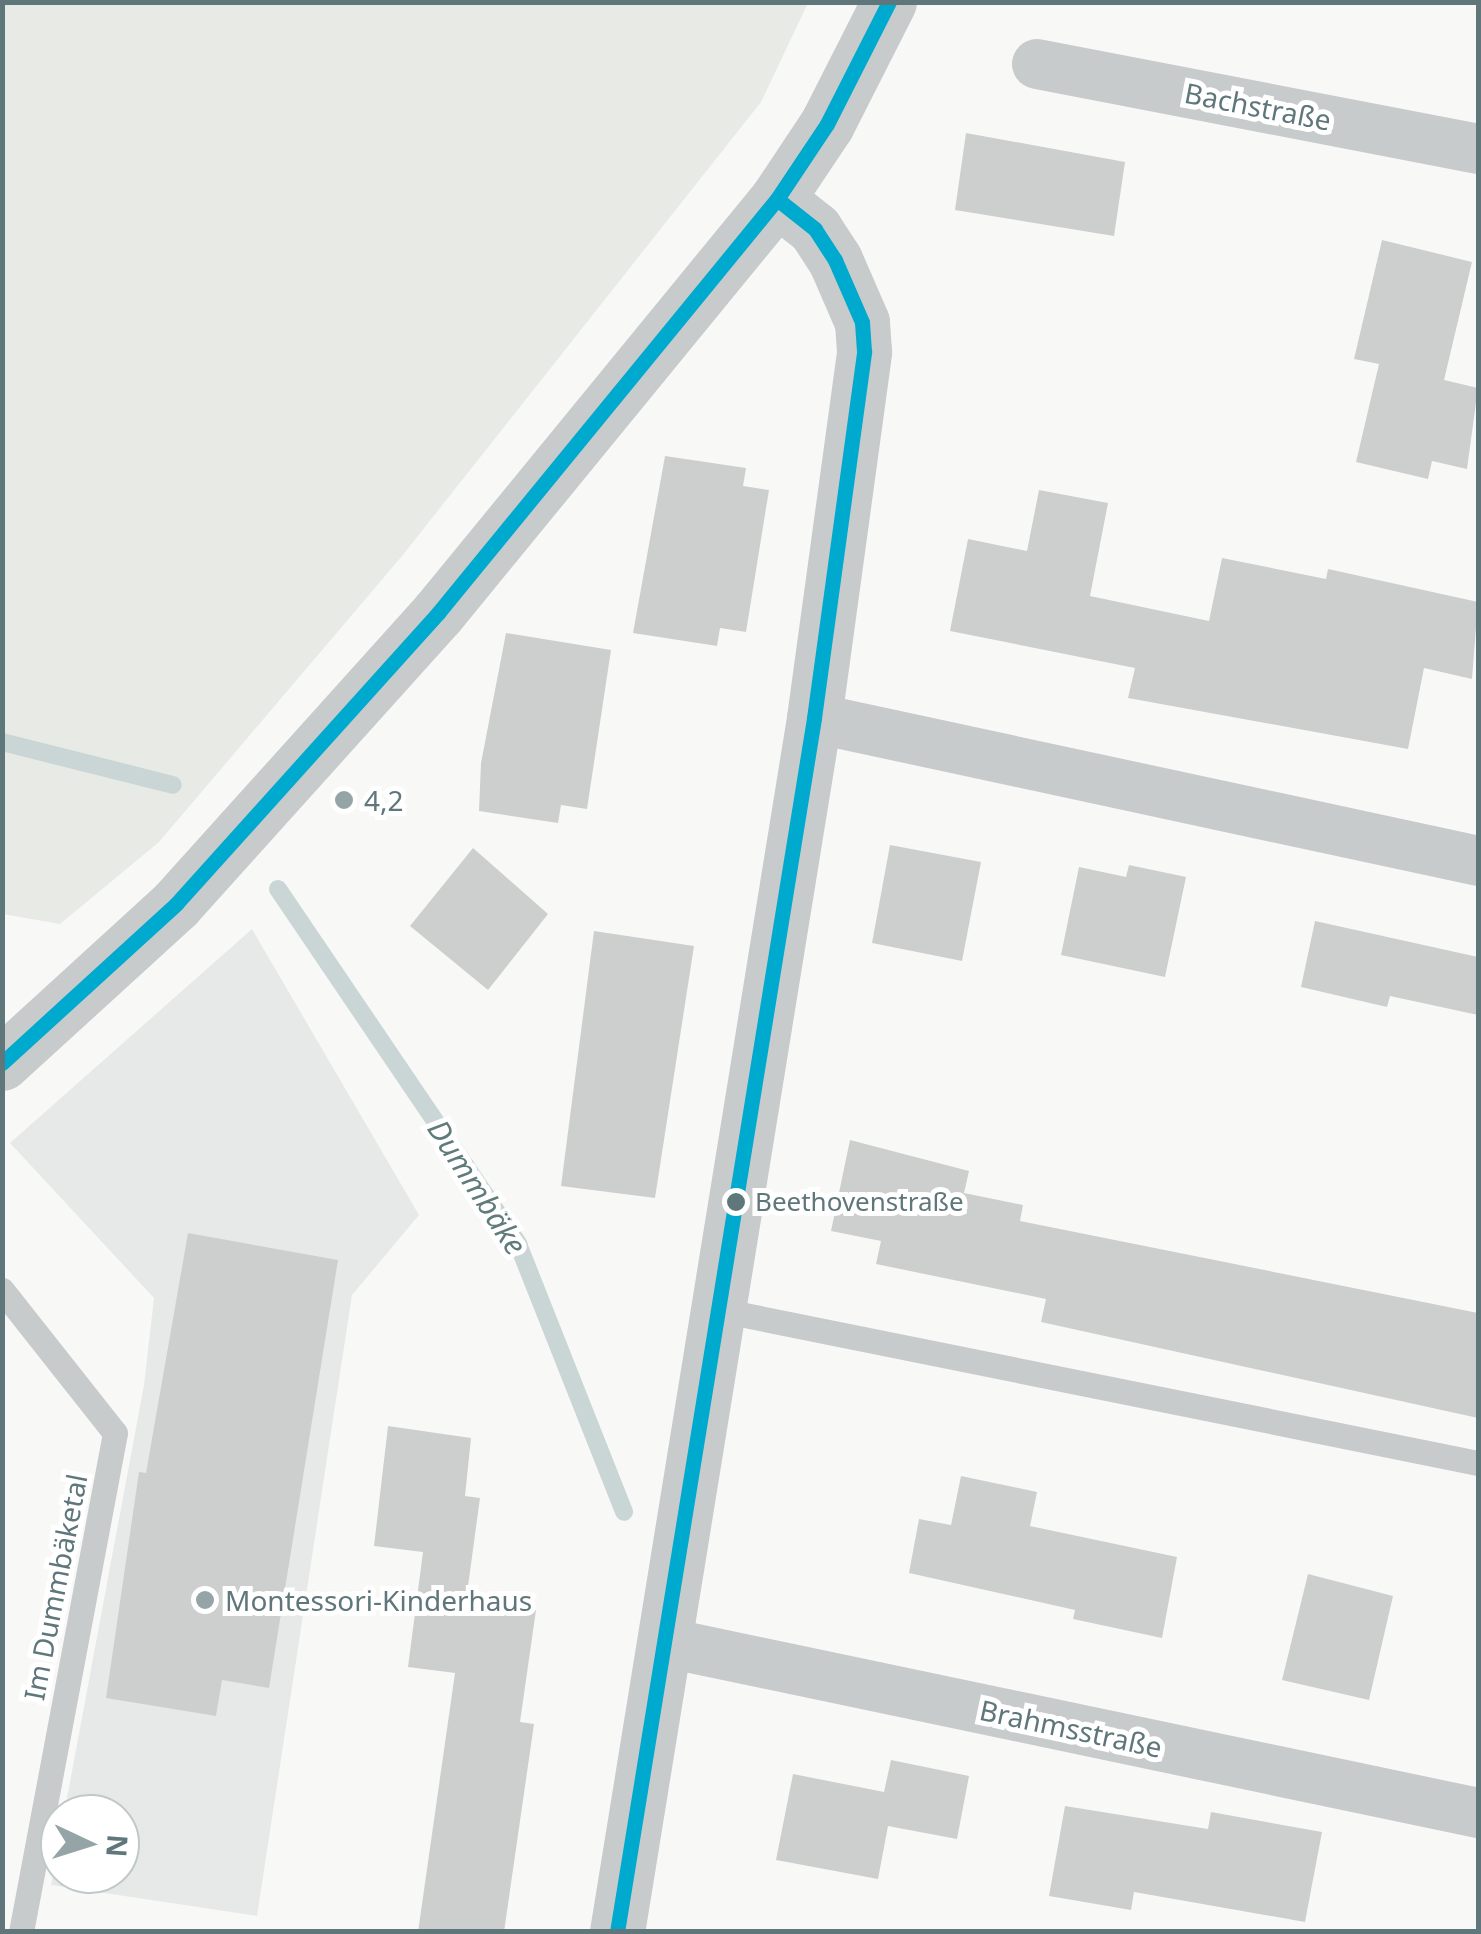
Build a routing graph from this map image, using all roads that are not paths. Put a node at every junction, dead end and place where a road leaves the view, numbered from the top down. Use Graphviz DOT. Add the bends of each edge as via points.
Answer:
graph roads {
  1 [pos="889,2"];
  2 [pos="1038,64"];
  3 [pos="1478,149"];
  4 [pos="778,199"];
  5 [pos="814,718"];
  6 [pos="1478,861"];
  7 [pos="2,1062"];
  8 [pos="2,1290"];
  9 [pos="715,1309"];
  10 [pos="1478,1463"];
  11 [pos="663,1642"];
  12 [pos="1478,1813"];
  13 [pos="20,1932"];
  14 [pos="617,1932"];
  1 -- 4 [label="street" via="827,124"];
  2 -- 3 [label="street, Bachstraße"];
  4 -- 5 [label="street" via="815,229 862,322 854,440"];
  4 -- 7 [label="street" via="412,642 176,904"];
  5 -- 6 [label="street"];
  5 -- 9 [label="street"];
  8 -- 13 [label="lane, Im Dummbäketal" via="115,1433"];
  9 -- 10 [label="lane"];
  9 -- 11 [label="street"];
  11 -- 12 [label="street, Brahmsstraße"];
  11 -- 14 [label="street"];
}
